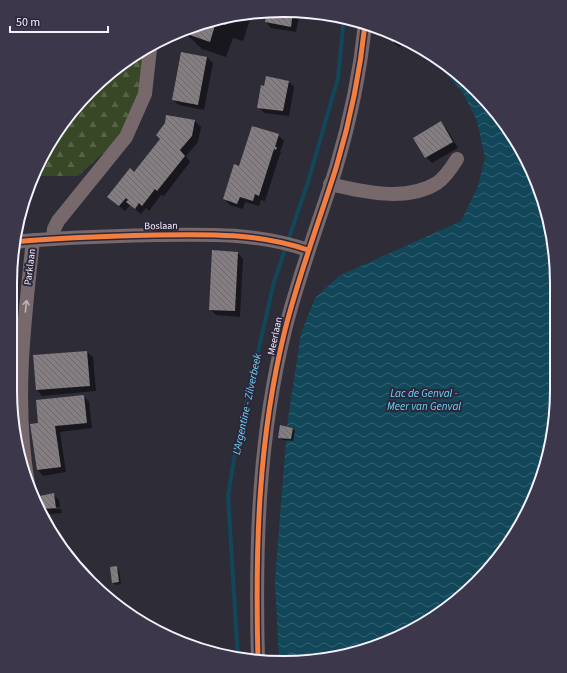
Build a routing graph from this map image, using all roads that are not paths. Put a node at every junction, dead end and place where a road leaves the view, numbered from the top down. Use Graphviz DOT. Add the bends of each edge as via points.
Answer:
graph roads {
  1 [pos="364,30"];
  2 [pos="150,53"];
  3 [pos="457,159"];
  4 [pos="330,184"];
  5 [pos="53,238"];
  6 [pos="33,240"];
  7 [pos="20,241"];
  8 [pos="308,250"];
  9 [pos="21,437"];
  10 [pos="258,655"];
  1 -- 4 [label="street, Meerlaan" via="352,110"];
  2 -- 5 [label="street" via="145,94 126,136 58,221"];
  3 -- 4 [label="street" via="437,183 413,192 395,194 354,190"];
  4 -- 8 [label="street, Meerlaan"];
  5 -- 6 [label="street, Boslaan"];
  5 -- 8 [label="street, Boslaan" via="199,234 277,240"];
  6 -- 7 [label="street, Boslaan"];
  9 -- 6 [label="street, Parklaan, one-way" via="25,313"];
  8 -- 10 [label="street, Meerlaan" via="284,332 269,413 260,491 256,593"];
}
